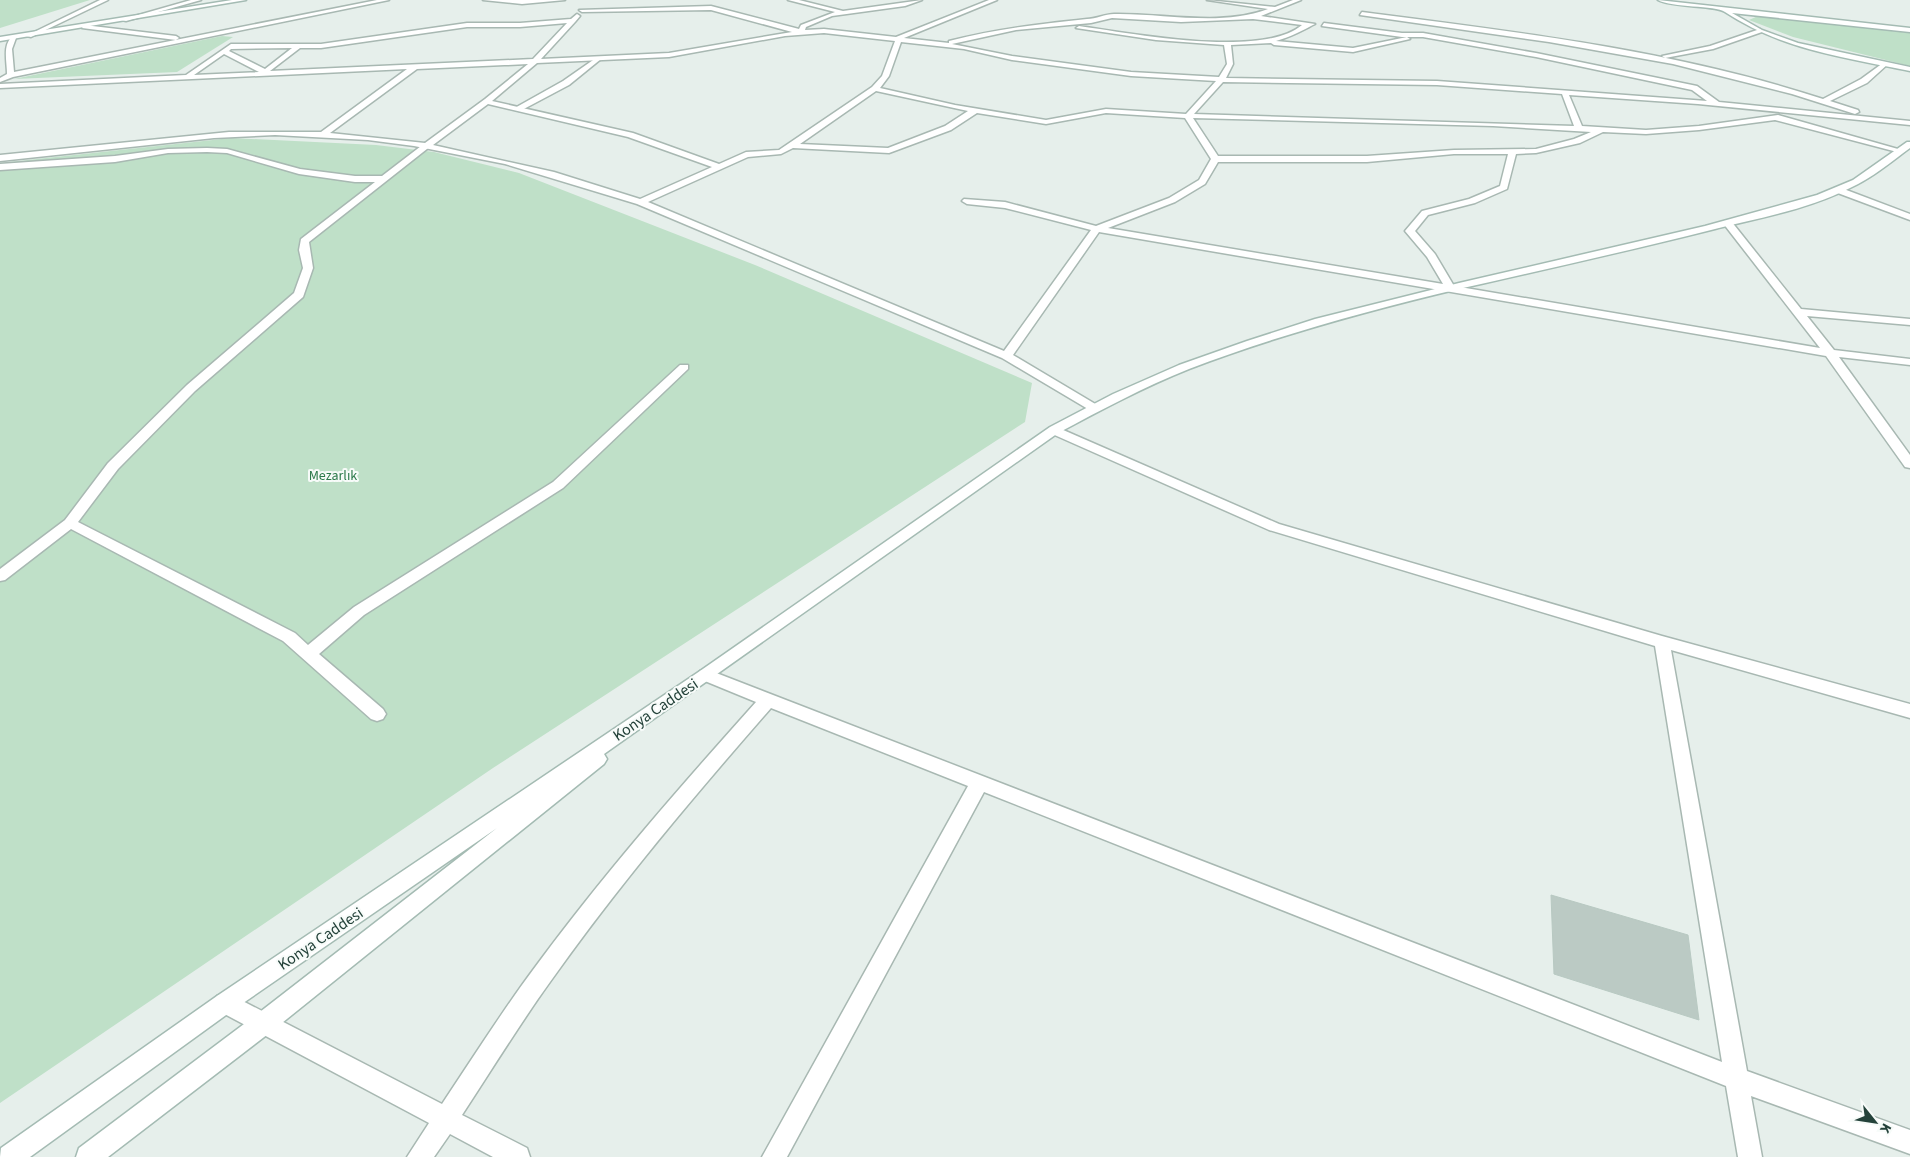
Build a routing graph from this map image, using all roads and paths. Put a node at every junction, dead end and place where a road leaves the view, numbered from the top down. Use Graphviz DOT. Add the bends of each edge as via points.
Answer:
graph roads {
  1 [pos="105,0"];
  2 [pos="198,0"];
  3 [pos="234,0"];
  4 [pos="243,0"];
  5 [pos="386,0"];
  6 [pos="486,0"];
  7 [pos="562,0"];
  8 [pos="589,0"];
  9 [pos="791,0"];
  10 [pos="803,0"];
  11 [pos="919,0"];
  12 [pos="994,0"];
  13 [pos="1210,0"];
  14 [pos="1298,0"];
  15 [pos="1661,0"];
  16 [pos="222,4"];
  17 [pos="1369,5"];
  18 [pos="1274,8"];
  19 [pos="582,10"];
  20 [pos="1723,10"];
  21 [pos="843,12"];
  22 [pos="1362,14"];
  23 [pos="1253,17"];
  24 [pos="1354,18"];
  25 [pos="124,20"];
  26 [pos="573,21"];
  27 [pos="1347,21"];
  28 [pos="1307,23"];
  29 [pos="1324,24"];
  30 [pos="261,25"];
  31 [pos="1055,25"];
  32 [pos="84,27"];
  33 [pos="1910,30"];
  34 [pos="1760,31"];
  35 [pos="801,32"];
  36 [pos="1423,35"];
  37 [pos="29,36"];
  38 [pos="13,38"];
  39 [pos="899,38"];
  40 [pos="0,39"];
  41 [pos="190,40"];
  42 [pos="1261,41"];
  43 [pos="1228,43"];
  44 [pos="943,44"];
  45 [pos="298,47"];
  46 [pos="227,49"];
  47 [pos="1657,58"];
  48 [pos="598,59"];
  49 [pos="536,62"];
  50 [pos="1885,64"];
  51 [pos="415,67"];
  52 [pos="1910,69"];
  53 [pos="265,72"];
  54 [pos="189,75"];
  55 [pos="11,76"];
  56 [pos="1221,80"];
  57 [pos="0,81"];
  58 [pos="0,86"];
  59 [pos="876,89"];
  60 [pos="1565,93"];
  61 [pos="1825,101"];
  62 [pos="487,102"];
  63 [pos="1718,104"];
  64 [pos="517,109"];
  65 [pos="976,110"];
  66 [pos="1802,114"];
  67 [pos="1188,116"];
  68 [pos="1776,117"];
  69 [pos="1873,118"];
  70 [pos="1910,123"];
  71 [pos="1579,128"];
  72 [pos="1602,130"];
  73 [pos="323,134"];
  74 [pos="428,145"];
  75 [pos="792,146"];
  76 [pos="1908,146"];
  77 [pos="1513,151"];
  78 [pos="0,158"];
  79 [pos="1215,159"];
  80 [pos="0,167"];
  81 [pos="720,167"];
  82 [pos="384,179"];
  83 [pos="1838,190"];
  84 [pos="967,201"];
  85 [pos="640,202"];
  86 [pos="1910,217"];
  87 [pos="1728,223"];
  88 [pos="1097,229"];
  89 [pos="1450,288"];
  90 [pos="1798,312"];
  91 [pos="1910,322"];
  92 [pos="1830,353"];
  93 [pos="1006,356"];
  94 [pos="1910,362"];
  95 [pos="684,367"];
  96 [pos="1093,408"];
  97 [pos="1054,430"];
  98 [pos="1910,464"];
  99 [pos="70,523"];
  100 [pos="0,576"];
  101 [pos="1662,642"];
  102 [pos="308,654"];
  103 [pos="706,675"];
  104 [pos="768,700"];
  105 [pos="1910,711"];
  106 [pos="377,714"];
  107 [pos="979,783"];
  108 [pos="225,1003"];
  109 [pos="264,1023"];
  110 [pos="1737,1079"];
  111 [pos="447,1120"];
  112 [pos="1910,1142"];
  113 [pos="10,1157"];
  114 [pos="88,1157"];
  115 [pos="419,1157"];
  116 [pos="518,1157"];
  117 [pos="774,1157"];
  118 [pos="1750,1157"];
  1 -- 37 [label="street"];
  2 -- 25 [label="street"];
  3 -- 16 [label="street"];
  4 -- 16 [label="street"];
  5 -- 30 [label="street"];
  6 -- 7 [label="street"];
  8 -- 19 [label="street"];
  9 -- 10 [label="street"];
  10 -- 21 [label="street"];
  11 -- 21 [label="street"];
  12 -- 39 [label="street"];
  13 -- 18 [label="street"];
  14 -- 18 [label="street"];
  15 -- 20 [label="street"];
  16 -- 25 [label="street"];
  17 -- 22 [label="street"];
  18 -- 23 [label="street"];
  19 -- 26 [label="street"];
  19 -- 35 [label="street" via="710,8 758,18"];
  20 -- 33 [label="street"];
  20 -- 34 [label="street"];
  21 -- 35 [label="street" via="813,20 803,26"];
  22 -- 24 [label="street"];
  22 -- 47 [label="street" via="1518,34"];
  23 -- 28 [label="street"];
  23 -- 31 [label="street" via="1181,20 1112,16"];
  25 -- 32 [label="street"];
  26 -- 45 [label="street" via="467,25"];
  26 -- 49 [label="street"];
  27 -- 29 [label="street"];
  28 -- 29 [label="street"];
  28 -- 42 [label="street" via="1290,36"];
  29 -- 36 [label="street"];
  30 -- 41 [label="street"];
  30 -- 46 [label="street"];
  31 -- 43 [label="street" via="1172,40"];
  31 -- 44 [label="street" via="1016,28"];
  32 -- 37 [label="street"];
  32 -- 41 [label="street"];
  34 -- 47 [label="street" via="1711,48"];
  34 -- 50 [label="street" via="1796,45"];
  35 -- 39 [label="street"];
  35 -- 48 [label="street" via="694,53"];
  36 -- 42 [label="street" via="1353,50"];
  36 -- 63 [label="street" via="1694,88"];
  37 -- 38 [label="street"];
  38 -- 40 [label="street"];
  38 -- 55 [label="street" via="8,49"];
  39 -- 44 [label="street"];
  39 -- 59 [label="street" via="885,76"];
  41 -- 55 [label="street"];
  42 -- 43 [label="street"];
  43 -- 56 [label="street" via="1230,64"];
  44 -- 56 [label="street" via="1012,58 1121,72"];
  45 -- 46 [label="street"];
  45 -- 53 [label="street"];
  46 -- 53 [label="street"];
  46 -- 54 [label="street"];
  47 -- 61 [label="street"];
  48 -- 49 [label="street"];
  48 -- 64 [label="street" via="566,83"];
  49 -- 51 [label="street"];
  49 -- 62 [label="street"];
  50 -- 52 [label="street"];
  50 -- 61 [label="street" via="1864,81"];
  51 -- 53 [label="street"];
  51 -- 73 [label="street"];
  53 -- 54 [label="street"];
  54 -- 58 [label="street"];
  55 -- 57 [label="street"];
  56 -- 60 [label="street" via="1437,83"];
  56 -- 67 [label="street"];
  59 -- 65 [label="street"];
  59 -- 75 [label="street"];
  60 -- 63 [label="street"];
  60 -- 71 [label="street"];
  61 -- 69 [label="street"];
  62 -- 64 [label="street"];
  62 -- 74 [label="street"];
  63 -- 66 [label="street"];
  64 -- 81 [label="street" via="630,135"];
  65 -- 67 [label="street" via="1046,122 1106,111"];
  65 -- 75 [label="street" via="948,128 889,151"];
  66 -- 68 [label="street"];
  66 -- 69 [label="street"];
  67 -- 71 [label="street"];
  67 -- 79 [label="street"];
  68 -- 72 [label="street" via="1655,131"];
  68 -- 76 [label="street"];
  69 -- 70 [label="street"];
  71 -- 72 [label="street"];
  72 -- 77 [label="street" via="1577,141 1536,151"];
  73 -- 74 [label="street"];
  73 -- 78 [label="street" via="204,137"];
  74 -- 82 [label="street"];
  74 -- 85 [label="street" via="547,173"];
  75 -- 81 [label="street" via="781,152 746,156"];
  76 -- 83 [label="street"];
  77 -- 79 [label="street" via="1367,159"];
  77 -- 89 [label="street" via="1504,187 1472,201 1425,213 1410,231 1431,256"];
  79 -- 88 [label="street" via="1202,182 1172,200"];
  80 -- 82 [label="street" via="207,150 227,151 299,170 355,179"];
  81 -- 85 [label="street"];
  82 -- 99 [label="street" via="304,241 302,253 308,263 306,281 299,295 191,388 113,466"];
  83 -- 86 [label="street"];
  83 -- 87 [label="street"];
  84 -- 88 [label="street" via="1005,205"];
  85 -- 93 [label="street"];
  87 -- 89 [label="street"];
  87 -- 90 [label="street"];
  88 -- 89 [label="street"];
  88 -- 93 [label="street"];
  89 -- 92 [label="street"];
  89 -- 96 [label="street" via="1304,327 1201,359"];
  90 -- 91 [label="street"];
  90 -- 92 [label="street"];
  92 -- 94 [label="street"];
  92 -- 98 [label="street"];
  93 -- 96 [label="street"];
  95 -- 102 [label="street" via="558,485 359,611"];
  96 -- 97 [label="street"];
  97 -- 101 [label="street" via="1274,527"];
  97 -- 103 [label="street"];
  99 -- 100 [label="street"];
  99 -- 102 [label="street" via="289,637"];
  101 -- 105 [label="street"];
  101 -- 110 [label="street"];
  102 -- 106 [label="street"];
  103 -- 104 [label="street"];
  103 -- 108 [label="street, Konya Caddesi"];
  103 -- 109 [label="street, Konya Caddesi"];
  104 -- 107 [label="street"];
  104 -- 111 [label="street" via="672,808 541,975"];
  107 -- 110 [label="street"];
  107 -- 117 [label="street"];
  108 -- 109 [label="street"];
  108 -- 113 [label="street, Konya Caddesi"];
  109 -- 111 [label="street"];
  109 -- 114 [label="street, Konya Caddesi"];
  110 -- 112 [label="street"];
  110 -- 118 [label="street"];
  111 -- 115 [label="street"];
  111 -- 116 [label="street"];
}
